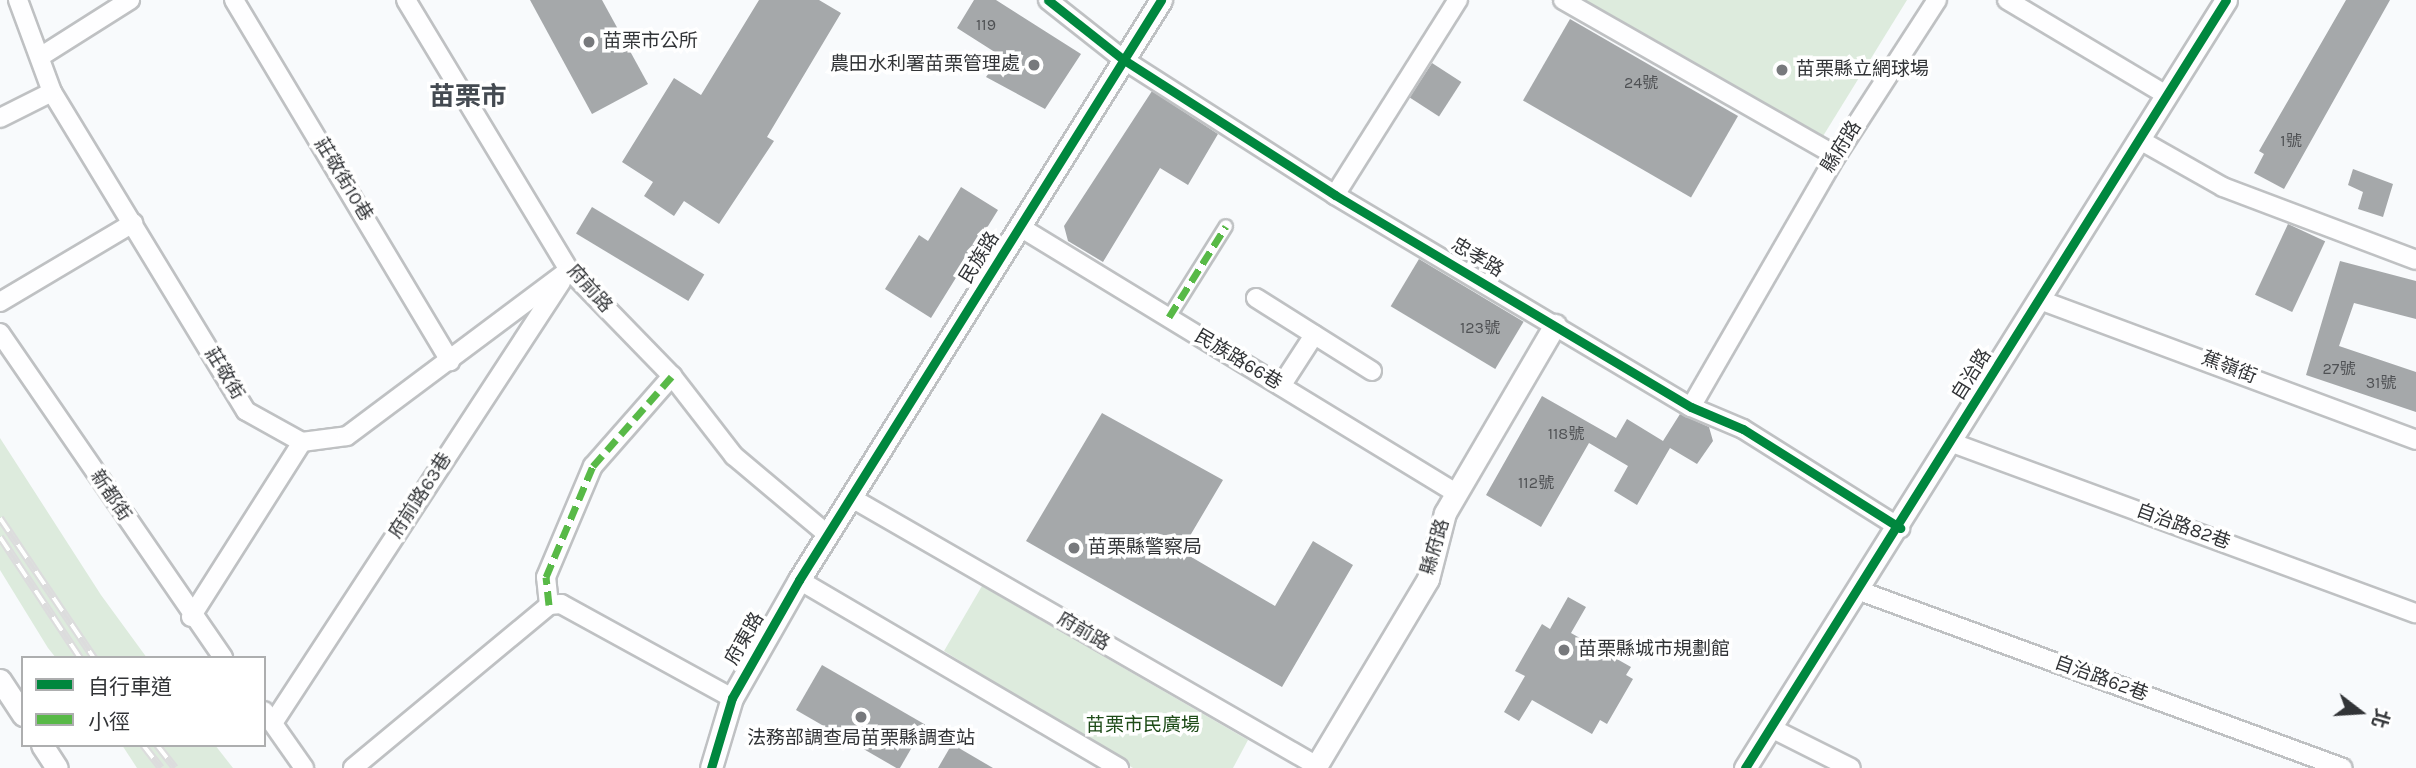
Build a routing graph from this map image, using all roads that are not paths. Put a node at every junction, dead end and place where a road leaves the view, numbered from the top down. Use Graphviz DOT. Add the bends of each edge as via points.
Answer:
graph roads {
  1 [pos="18,0"];
  2 [pos="130,0"];
  3 [pos="234,0"];
  4 [pos="1048,0"];
  5 [pos="1161,0"];
  6 [pos="1458,0"];
  7 [pos="1563,0"];
  8 [pos="1937,0"];
  9 [pos="2007,0"];
  10 [pos="2226,0"];
  11 [pos="411,2"];
  12 [pos="43,55"];
  13 [pos="1124,61"];
  14 [pos="52,92"];
  15 [pos="2168,96"];
  16 [pos="0,118"];
  17 [pos="2140,140"];
  18 [pos="1836,156"];
  19 [pos="1335,195"];
  20 [pos="134,223"];
  21 [pos="1226,226"];
  22 [pos="1020,227"];
  23 [pos="2416,260"];
  24 [pos="569,270"];
  25 [pos="1256,298"];
  26 [pos="2040,300"];
  27 [pos="0,302"];
  28 [pos="1169,317"];
  29 [pos="1555,325"];
  30 [pos="0,333"];
  31 [pos="1314,335"];
  32 [pos="450,361"];
  33 [pos="1372,371"];
  34 [pos="671,376"];
  35 [pos="1281,386"];
  36 [pos="1691,407"];
  37 [pos="2416,440"];
  38 [pos="302,442"];
  39 [pos="1950,442"];
  40 [pos="1456,493"];
  41 [pos="850,497"];
  42 [pos="1900,528"];
  43 [pos="827,534"];
  44 [pos="799,580"];
  45 [pos="1860,590"];
  46 [pos="549,605"];
  47 [pos="2416,613"];
  48 [pos="191,617"];
  49 [pos="221,656"];
  50 [pos="0,680"];
  51 [pos="732,698"];
  52 [pos="21,712"];
  53 [pos="269,717"];
  54 [pos="1771,728"];
  55 [pos="43,747"];
  56 [pos="1316,767"];
  57 [pos="57,768"];
  58 [pos="304,768"];
  59 [pos="354,768"];
  60 [pos="711,768"];
  61 [pos="1119,768"];
  62 [pos="1745,768"];
  63 [pos="1851,768"];
  64 [pos="2343,768"];
  1 -- 12 [label="street, 莊敬街"];
  2 -- 12 [label="street"];
  3 -- 32 [label="street, 莊敬街10巷"];
  4 -- 13 [label="street, 忠孝路"];
  5 -- 13 [label="street, 民族路"];
  6 -- 19 [label="street"];
  7 -- 18 [label="street"];
  8 -- 18 [label="street, 縣府路"];
  9 -- 15 [label="street"];
  10 -- 15 [label="street, 自治路"];
  11 -- 24 [label="street, 府前路"];
  12 -- 14 [label="street, 莊敬街"];
  13 -- 19 [label="street, 忠孝路"];
  13 -- 22 [label="street, 民族路"];
  14 -- 16 [label="street"];
  14 -- 20 [label="street, 莊敬街"];
  15 -- 17 [label="street, 自治路"];
  17 -- 23 [label="street" via="2223,187"];
  17 -- 26 [label="street, 自治路"];
  18 -- 36 [label="street, 縣府路"];
  19 -- 29 [label="street, 忠孝路"];
  20 -- 27 [label="street"];
  20 -- 38 [label="street, 莊敬街" via="246,411"];
  21 -- 28 [label="street"];
  22 -- 28 [label="street, 民族路66巷"];
  22 -- 41 [label="street, 民族路"];
  24 -- 32 [label="street"];
  24 -- 34 [label="street, 府前路"];
  24 -- 53 [label="street, 府前路63巷"];
  25 -- 31 [label="street"];
  26 -- 37 [label="street, 蕉嶺街"];
  26 -- 39 [label="street, 自治路"];
  28 -- 35 [label="street, 民族路66巷"];
  29 -- 36 [label="street, 忠孝路"];
  29 -- 40 [label="street, 縣府路"];
  30 -- 48 [label="street, 新都街"];
  31 -- 33 [label="street"];
  31 -- 35 [label="street"];
  32 -- 38 [label="street" via="347,436"];
  34 -- 43 [label="street, 府前路" via="734,456"];
  34 -- 46 [label="street" via="593,466 546,577"];
  35 -- 40 [label="street, 民族路66巷"];
  36 -- 42 [label="street, 忠孝路" via="1743,429"];
  38 -- 48 [label="street"];
  39 -- 42 [label="street, 自治路"];
  39 -- 47 [label="street, 自治路82巷"];
  40 -- 56 [label="street, 縣府路" via="1444,513 1428,579"];
  41 -- 43 [label="street, 民族路"];
  41 -- 56 [label="street, 府前路"];
  42 -- 45 [label="street, 自治路"];
  43 -- 44 [label="street, 府東路"];
  44 -- 51 [label="street, 府東路"];
  44 -- 61 [label="street"];
  45 -- 54 [label="street, 自治路"];
  45 -- 64 [label="street, 自治路62巷"];
  46 -- 51 [label="street" via="561,604"];
  46 -- 59 [label="street"];
  48 -- 49 [label="street, 新都街"];
  50 -- 52 [label="street"];
  51 -- 60 [label="street, 府東路"];
  53 -- 58 [label="street"];
  54 -- 62 [label="street, 自治路"];
  54 -- 63 [label="street"];
  55 -- 57 [label="street"];
}
